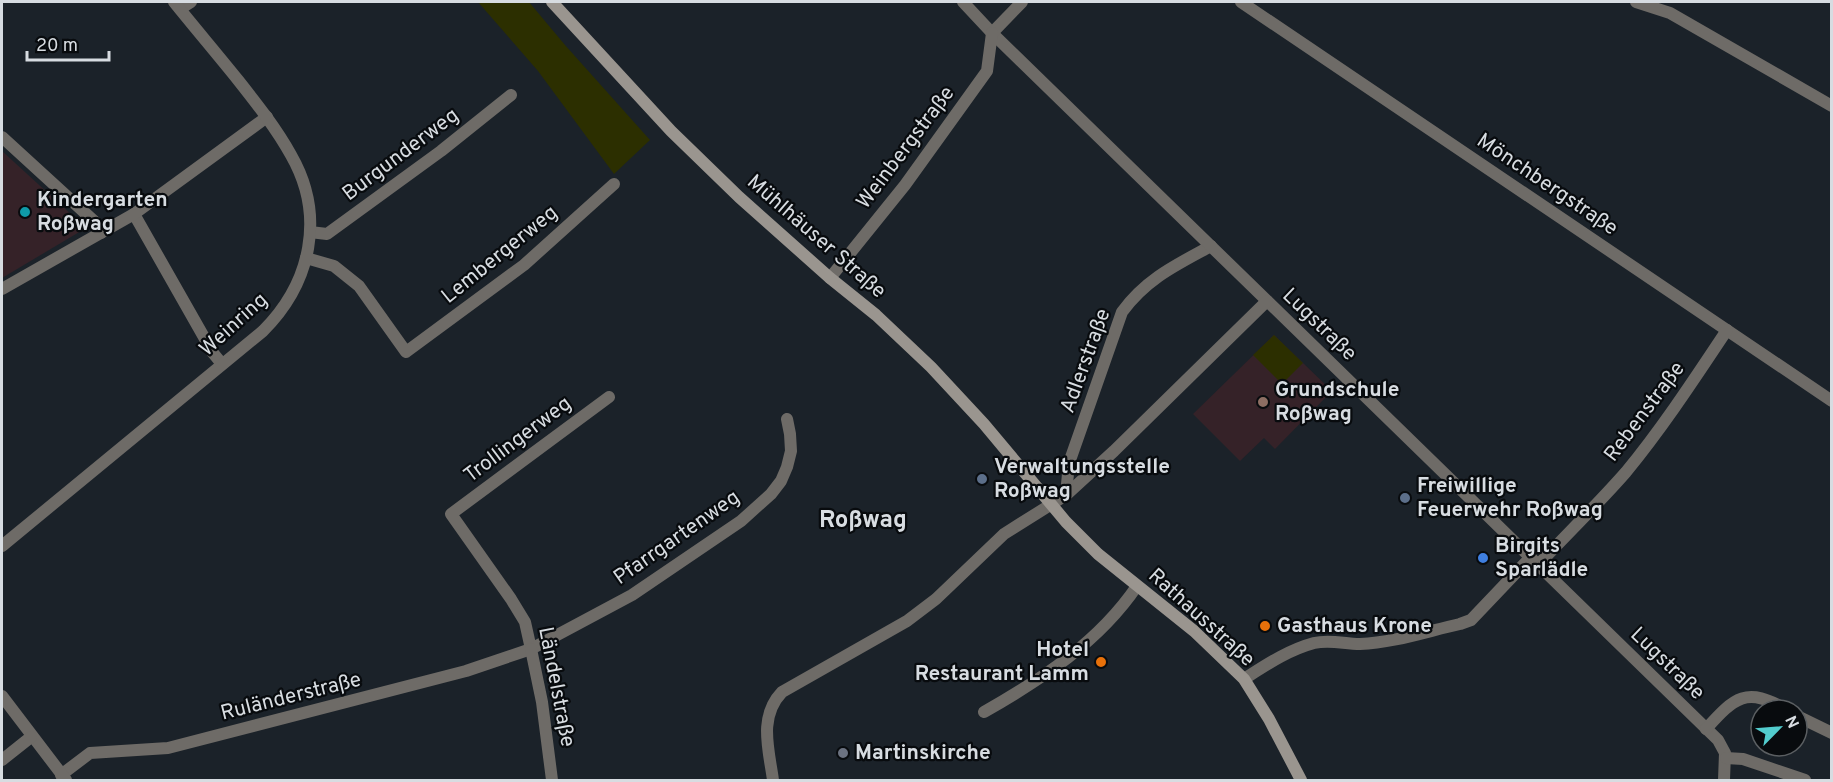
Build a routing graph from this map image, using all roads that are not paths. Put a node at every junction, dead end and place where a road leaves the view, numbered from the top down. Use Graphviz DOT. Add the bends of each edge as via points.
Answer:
graph roads {
  1 [pos="552,2"];
  2 [pos="963,2"];
  3 [pos="1022,2"];
  4 [pos="1241,2"];
  5 [pos="1636,2"];
  6 [pos="182,4"];
  7 [pos="992,33"];
  8 [pos="511,95"];
  9 [pos="1832,106"];
  10 [pos="267,117"];
  11 [pos="2,137"];
  12 [pos="614,184"];
  13 [pos="134,214"];
  14 [pos="101,232"];
  15 [pos="310,232"];
  16 [pos="1211,246"];
  17 [pos="306,258"];
  18 [pos="830,278"];
  19 [pos="2,289"];
  20 [pos="1267,301"];
  21 [pos="1727,330"];
  22 [pos="222,364"];
  23 [pos="609,397"];
  24 [pos="1832,401"];
  25 [pos="787,419"];
  26 [pos="1066,495"];
  27 [pos="1050,504"];
  28 [pos="451,514"];
  29 [pos="2,546"];
  30 [pos="1534,561"];
  31 [pos="1137,586"];
  32 [pos="531,648"];
  33 [pos="1244,679"];
  34 [pos="2,696"];
  35 [pos="1749,698"];
  36 [pos="984,712"];
  37 [pos="1809,722"];
  38 [pos="1706,729"];
  39 [pos="1832,733"];
  40 [pos="31,736"];
  41 [pos="1726,758"];
  42 [pos="2,760"];
  43 [pos="63,778"];
  44 [pos="552,780"];
  45 [pos="773,780"];
  46 [pos="1301,780"];
  47 [pos="1724,780"];
  48 [pos="1804,780"];
  1 -- 18 [label="street, Mühlhäuser Straße" via="671,131"];
  2 -- 7 [label="street, Lugstraße"];
  3 -- 7 [label="street"];
  4 -- 21 [label="street, Mönchbergstraße"];
  5 -- 9 [label="street" via="1670,14"];
  6 -- 10 [label="street, Weinring"];
  7 -- 16 [label="street, Lugstraße"];
  7 -- 18 [label="street, Weinbergstraße" via="987,71 905,185"];
  8 -- 15 [label="street, Burgunderweg" via="327,234"];
  10 -- 13 [label="street"];
  10 -- 15 [label="street, Weinring" via="300,173 310,210"];
  11 -- 14 [label="street" via="95,222"];
  12 -- 17 [label="street, Lembergerweg" via="524,265 406,352 359,286 334,266"];
  13 -- 14 [label="street"];
  13 -- 22 [label="street"];
  14 -- 19 [label="street"];
  15 -- 17 [label="street, Weinring"];
  16 -- 20 [label="street, Lugstraße"];
  16 -- 26 [label="street, Adlerstraße" via="1148,283 1122,312 1069,463"];
  17 -- 22 [label="street, Weinring" via="298,283 281,311"];
  18 -- 27 [label="street, Mühlhäuser Straße" via="931,367"];
  20 -- 26 [label="street"];
  20 -- 30 [label="street, Lugstraße"];
  21 -- 24 [label="street, Mönchbergstraße"];
  21 -- 30 [label="street, Rebenstraße" via="1633,463"];
  22 -- 29 [label="street, Weinring"];
  23 -- 28 [label="street, Trollingerweg"];
  25 -- 32 [label="street, Pfarrgartenweg" via="787,467 771,494 748,515 632,595"];
  26 -- 27 [label="street"];
  27 -- 31 [label="street, Rathausstraße" via="1098,554"];
  27 -- 45 [label="street" via="1004,534 908,621 782,692 770,708 767,723"];
  28 -- 32 [label="street, Ländelstraße" via="525,622"];
  30 -- 33 [label="street, Rebenstraße" via="1471,620 1380,642 1315,643 1290,651"];
  30 -- 38 [label="street, Lugstraße"];
  31 -- 33 [label="street, Rathausstraße" via="1194,631"];
  31 -- 36 [label="street" via="1121,610 1072,657"];
  32 -- 43 [label="street, Ruländerstraße" via="466,672 168,748 90,753"];
  32 -- 44 [label="street, Ländelstraße"];
  33 -- 46 [label="street, Rathausstraße"];
  34 -- 40 [label="street"];
  35 -- 38 [label="street" via="1728,705"];
  37 -- 39 [label="street"];
  38 -- 41 [label="street, Lugstraße" via="1720,744"];
  40 -- 42 [label="street"];
  40 -- 43 [label="street"];
  41 -- 47 [label="street"];
  41 -- 48 [label="street" via="1743,759"];
}
